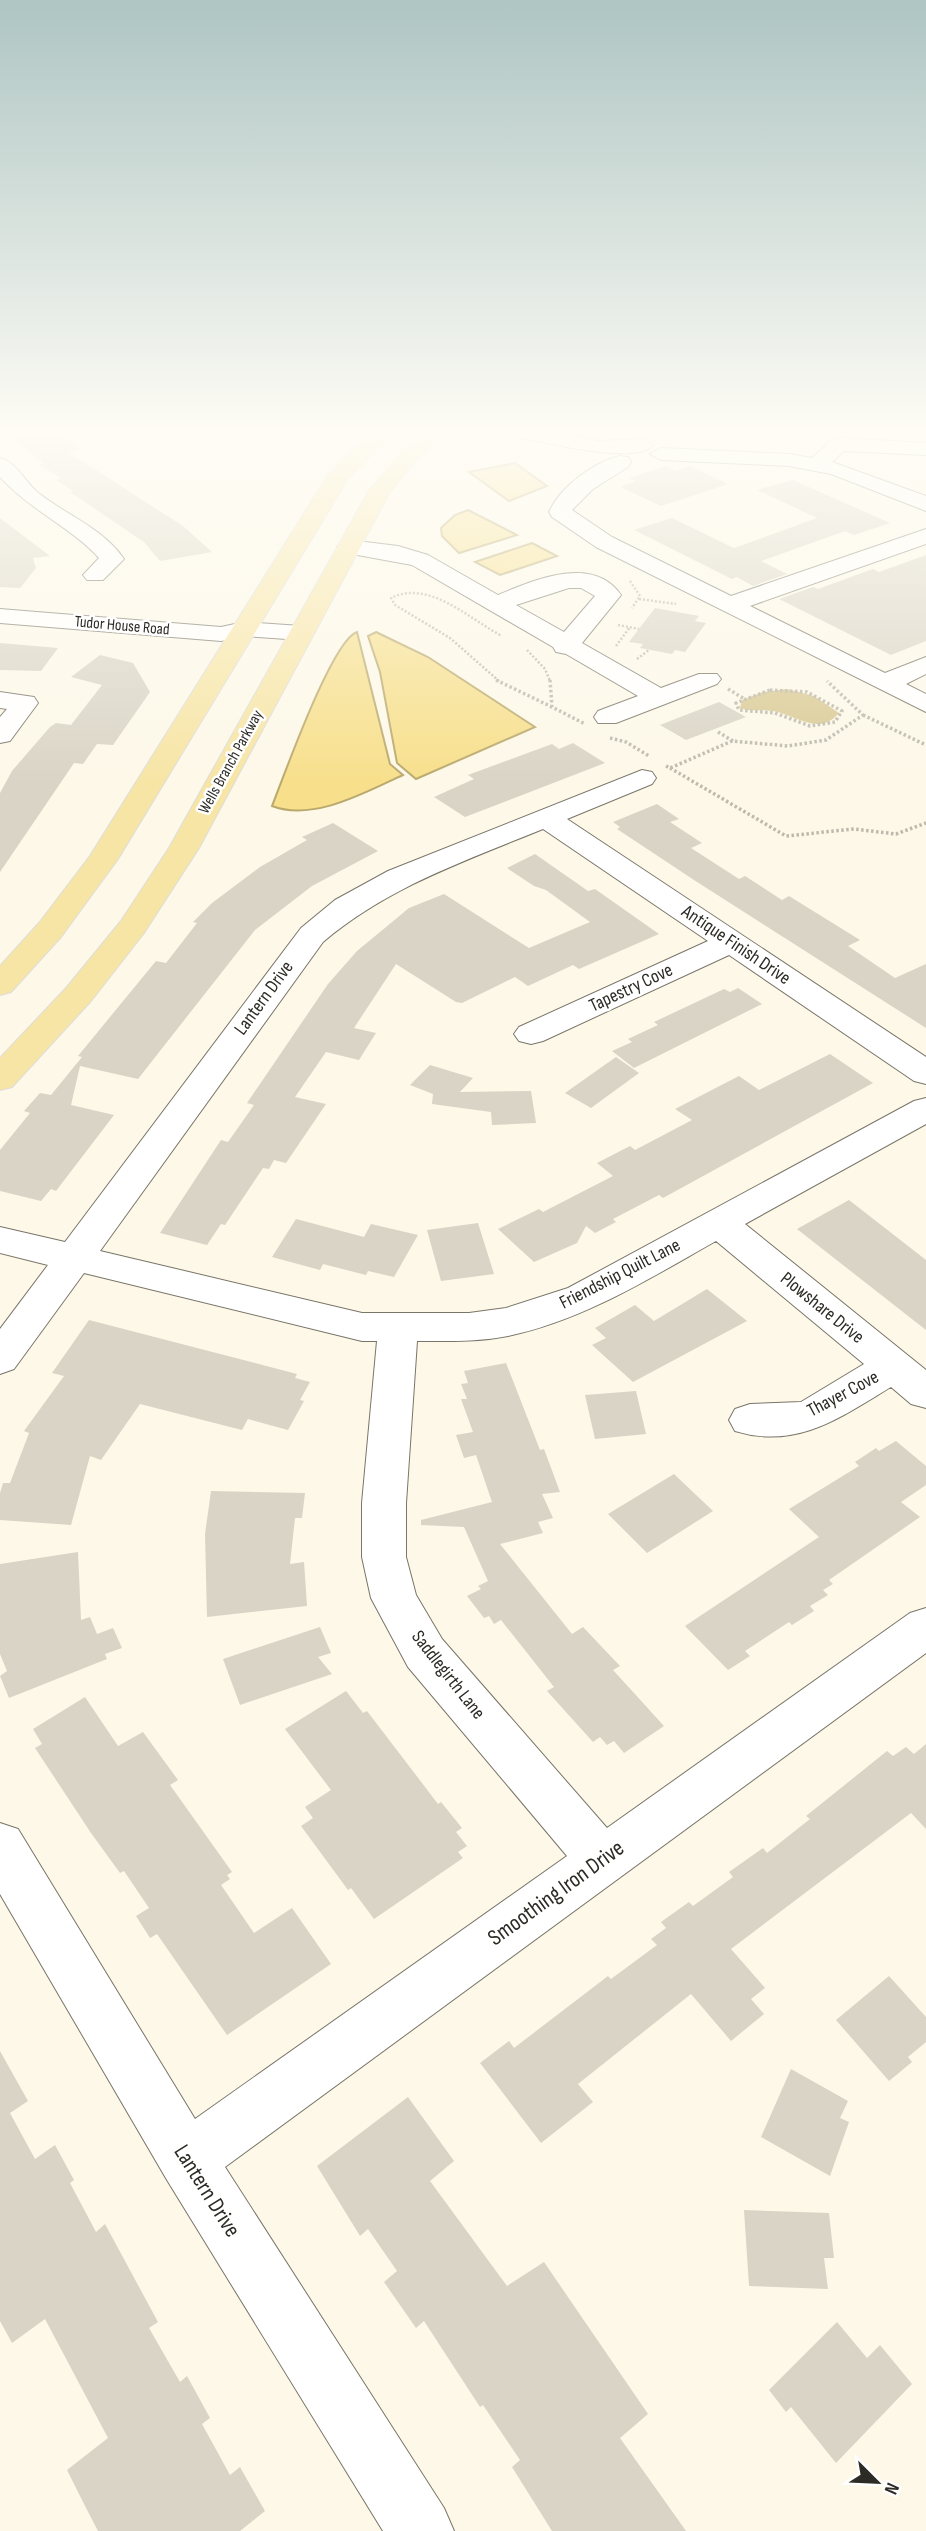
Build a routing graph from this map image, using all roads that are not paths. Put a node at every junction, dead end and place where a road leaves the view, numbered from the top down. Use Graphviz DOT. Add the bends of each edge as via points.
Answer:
graph roads {
  1 [pos="102,548"];
  2 [pos="294,548"];
  3 [pos="348,548"];
  4 [pos="358,548"];
  5 [pos="616,548"];
  6 [pos="892,548"];
  7 [pos="95,575"];
  8 [pos="0,604"];
  9 [pos="495,605"];
  10 [pos="730,605"];
  11 [pos="0,616"];
  12 [pos="244,629"];
  13 [pos="301,633"];
  14 [pos="565,646"];
  15 [pos="926,665"];
  16 [pos="708,679"];
  17 [pos="885,682"];
  18 [pos="658,697"];
  19 [pos="0,700"];
  20 [pos="926,704"];
  21 [pos="606,726"];
  22 [pos="0,735"];
  23 [pos="657,767"];
  24 [pos="545,817"];
  25 [pos="732,942"];
  26 [pos="0,985"];
  27 [pos="531,1034"];
  28 [pos="926,1073"];
  29 [pos="0,1079"];
  30 [pos="926,1110"];
  31 [pos="718,1222"];
  32 [pos="0,1240"];
  33 [pos="73,1259"];
  34 [pos="398,1328"];
  35 [pos="0,1359"];
  36 [pos="894,1366"];
  37 [pos="926,1393"];
  38 [pos="750,1420"];
  39 [pos="926,1627"];
  40 [pos="0,1846"];
  41 [pos="602,1860"];
  42 [pos="187,2160"];
  43 [pos="421,2531"];
  1 -- 7 [label="street" via="112,559"];
  2 -- 12 [label="main road"];
  3 -- 13 [label="main road, Wells Branch Parkway"];
  4 -- 9 [label="street" via="420,560"];
  5 -- 10 [label="street"];
  6 -- 10 [label="street"];
  8 -- 12 [label="street, Tudor House Road" via="228,623"];
  9 -- 14 [label="street"];
  9 -- 14 [label="street" via="564,581 601,586 609,595"];
  10 -- 17 [label="street"];
  11 -- 12 [label="street, Tudor House Road" via="221,634"];
  12 -- 13 [label="street, Tudor House Road"];
  12 -- 26 [label="main road" via="103,859 50,930"];
  13 -- 29 [label="main road, Wells Branch Parkway" via="184,848 133,926 79,994"];
  14 -- 18 [label="street"];
  15 -- 17 [label="street"];
  16 -- 18 [label="street"];
  17 -- 20 [label="street"];
  18 -- 21 [label="street"];
  19 -- 22 [label="street" via="25,703"];
  23 -- 24 [label="street, Lantern Drive"];
  24 -- 25 [label="street, Antique Finish Drive"];
  24 -- 33 [label="street, Lantern Drive" via="399,877 346,906 312,935"];
  25 -- 27 [label="street, Tapestry Cove"];
  25 -- 28 [label="street, Antique Finish Drive"];
  30 -- 31 [label="street, Friendship Quilt Lane"];
  31 -- 34 [label="street, Friendship Quilt Lane" via="582,1298 542,1313 469,1327"];
  31 -- 36 [label="street, Plowshare Drive"];
  32 -- 33 [label="street, Friendship Quilt Lane"];
  33 -- 34 [label="street, Friendship Quilt Lane" via="362,1326"];
  33 -- 35 [label="street, Lantern Drive"];
  34 -- 41 [label="street, Saddlegirth Lane" via="384,1503 384,1557 394,1598 425,1653"];
  36 -- 37 [label="street, Plowshare Drive"];
  36 -- 38 [label="street, Thayer Cove" via="809,1417"];
  39 -- 41 [label="street, Smoothing Iron Drive"];
  40 -- 42 [label="street, Lantern Drive"];
  41 -- 42 [label="street, Smoothing Iron Drive"];
  42 -- 43 [label="street, Lantern Drive"];
}
